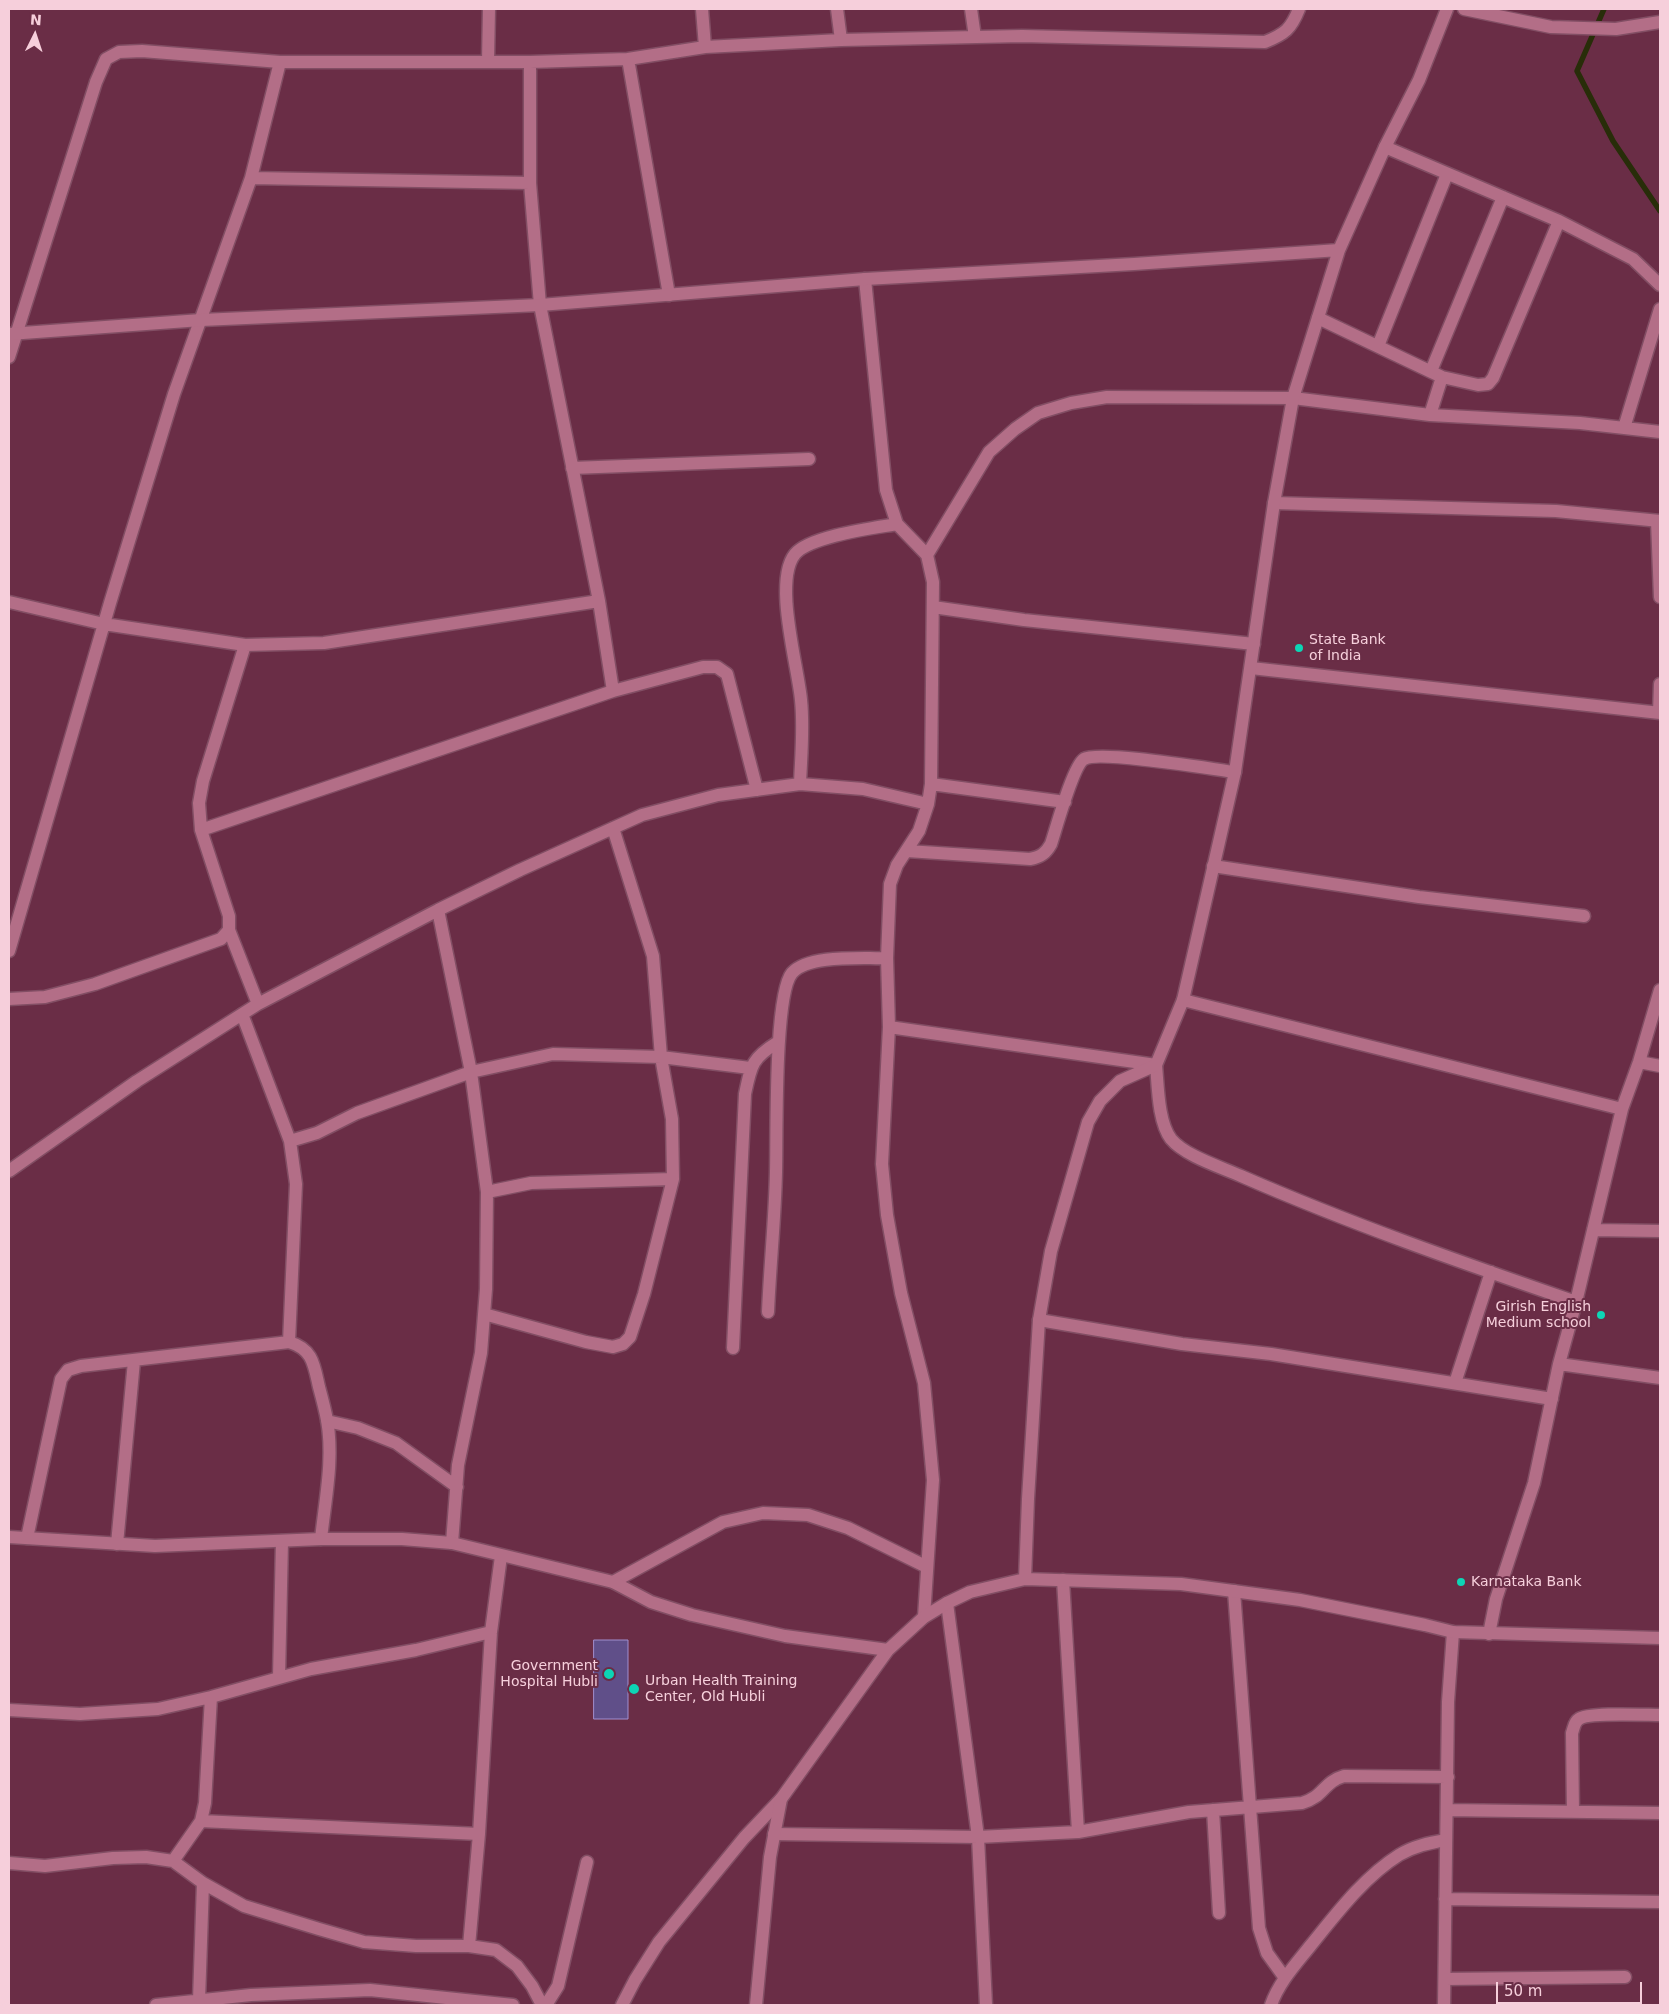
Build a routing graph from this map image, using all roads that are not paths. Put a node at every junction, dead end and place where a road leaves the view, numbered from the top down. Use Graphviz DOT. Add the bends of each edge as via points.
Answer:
graph roads {
  1 [pos="489,9"];
  2 [pos="702,9"];
  3 [pos="837,9"];
  4 [pos="971,9"];
  5 [pos="1299,9"];
  6 [pos="1447,9"];
  7 [pos="1464,9"];
  8 [pos="1660,22"];
  9 [pos="975,36"];
  10 [pos="841,40"];
  11 [pos="705,47"];
  12 [pos="628,58"];
  13 [pos="488,61"];
  14 [pos="280,62"];
  15 [pos="530,62"];
  16 [pos="1385,147"];
  17 [pos="1447,174"];
  18 [pos="251,178"];
  19 [pos="530,184"];
  20 [pos="1503,197"];
  21 [pos="1559,221"];
  22 [pos="1339,250"];
  23 [pos="864,279"];
  24 [pos="1660,285"];
  25 [pos="669,295"];
  26 [pos="540,305"];
  27 [pos="1660,308"];
  28 [pos="1318,318"];
  29 [pos="201,320"];
  30 [pos="12,334"];
  31 [pos="1378,346"];
  32 [pos="9,357"];
  33 [pos="1437,374"];
  34 [pos="1293,398"];
  35 [pos="1430,415"];
  36 [pos="1624,428"];
  37 [pos="1660,432"];
  38 [pos="808,459"];
  39 [pos="572,468"];
  40 [pos="1274,503"];
  41 [pos="1659,521"];
  42 [pos="897,524"];
  43 [pos="927,555"];
  44 [pos="1660,597"];
  45 [pos="599,601"];
  46 [pos="9,602"];
  47 [pos="933,607"];
  48 [pos="104,624"];
  49 [pos="245,644"];
  50 [pos="1254,644"];
  51 [pos="1251,668"];
  52 [pos="1660,684"];
  53 [pos="613,691"];
  54 [pos="1660,713"];
  55 [pos="1235,772"];
  56 [pos="800,784"];
  57 [pos="931,784"];
  58 [pos="757,790"];
  59 [pos="1065,802"];
  60 [pos="928,804"];
  61 [pos="613,828"];
  62 [pos="201,830"];
  63 [pos="908,851"];
  64 [pos="1213,866"];
  65 [pos="438,910"];
  66 [pos="1584,916"];
  67 [pos="229,930"];
  68 [pos="9,951"];
  69 [pos="887,958"];
  70 [pos="1660,990"];
  71 [pos="9,999"];
  72 [pos="1183,1000"];
  73 [pos="258,1004"];
  74 [pos="242,1014"];
  75 [pos="890,1027"];
  76 [pos="778,1042"];
  77 [pos="660,1057"];
  78 [pos="1638,1062"];
  79 [pos="1156,1065"];
  80 [pos="1660,1066"];
  81 [pos="750,1068"];
  82 [pos="472,1072"];
  83 [pos="1622,1109"];
  84 [pos="290,1141"];
  85 [pos="9,1171"];
  86 [pos="673,1179"];
  87 [pos="487,1192"];
  88 [pos="1593,1230"];
  89 [pos="1660,1231"];
  90 [pos="1491,1272"];
  91 [pos="1576,1302"];
  92 [pos="768,1312"];
  93 [pos="484,1314"];
  94 [pos="1039,1320"];
  95 [pos="290,1342"];
  96 [pos="733,1348"];
  97 [pos="134,1361"];
  98 [pos="1559,1364"];
  99 [pos="1660,1378"];
  100 [pos="1454,1383"];
  101 [pos="1552,1398"];
  102 [pos="327,1422"];
  103 [pos="457,1486"];
  104 [pos="9,1538"];
  105 [pos="27,1538"];
  106 [pos="321,1539"];
  107 [pos="282,1541"];
  108 [pos="452,1543"];
  109 [pos="117,1544"];
  110 [pos="501,1556"];
  111 [pos="926,1567"];
  112 [pos="1025,1579"];
  113 [pos="1063,1580"];
  114 [pos="613,1582"];
  115 [pos="1234,1591"];
  116 [pos="947,1603"];
  117 [pos="924,1617"];
  118 [pos="491,1632"];
  119 [pos="1453,1632"];
  120 [pos="1488,1634"];
  121 [pos="1660,1638"];
  122 [pos="888,1650"];
  123 [pos="279,1677"];
  124 [pos="211,1697"];
  125 [pos="9,1710"];
  126 [pos="1660,1715"];
  127 [pos="1448,1777"];
  128 [pos="781,1799"];
  129 [pos="1249,1807"];
  130 [pos="1213,1810"];
  131 [pos="1447,1810"];
  132 [pos="1573,1812"];
  133 [pos="1660,1813"];
  134 [pos="201,1821"];
  135 [pos="1078,1832"];
  136 [pos="480,1834"];
  137 [pos="774,1834"];
  138 [pos="978,1837"];
  139 [pos="1446,1840"];
  140 [pos="173,1861"];
  141 [pos="587,1862"];
  142 [pos="9,1864"];
  143 [pos="203,1883"];
  144 [pos="1445,1899"];
  145 [pos="1660,1902"];
  146 [pos="1218,1913"];
  147 [pos="470,1946"];
  148 [pos="1625,1977"];
  149 [pos="1285,1978"];
  150 [pos="1445,1979"];
  151 [pos="199,2000"];
  152 [pos="156,2005"];
  153 [pos="513,2005"];
  154 [pos="542,2005"];
  155 [pos="546,2005"];
  156 [pos="622,2005"];
  157 [pos="756,2005"];
  158 [pos="986,2005"];
  159 [pos="1271,2005"];
  160 [pos="1444,2005"];
  1 -- 13 [label="street"];
  2 -- 11 [label="street"];
  3 -- 10 [label="street"];
  4 -- 9 [label="street"];
  5 -- 9 [label="street" via="1283,35 1266,42"];
  6 -- 16 [label="street" via="1419,80"];
  7 -- 8 [label="street" via="1551,27 1616,29"];
  9 -- 10 [label="street"];
  10 -- 11 [label="street"];
  11 -- 12 [label="street"];
  12 -- 15 [label="street"];
  12 -- 25 [label="street"];
  13 -- 14 [label="street"];
  13 -- 15 [label="street"];
  14 -- 18 [label="street"];
  14 -- 30 [label="street" via="142,51 120,52 106,59"];
  15 -- 19 [label="street"];
  16 -- 17 [label="street"];
  16 -- 22 [label="street"];
  17 -- 20 [label="street"];
  17 -- 31 [label="street"];
  18 -- 19 [label="street"];
  18 -- 29 [label="street"];
  19 -- 26 [label="street"];
  20 -- 21 [label="street"];
  20 -- 33 [label="street"];
  21 -- 24 [label="street" via="1633,259"];
  21 -- 33 [label="street" via="1493,378 1488,384 1478,385"];
  22 -- 23 [label="street"];
  22 -- 28 [label="street"];
  23 -- 25 [label="street"];
  23 -- 42 [label="street" via="886,490"];
  25 -- 26 [label="street"];
  26 -- 29 [label="street"];
  26 -- 39 [label="street"];
  27 -- 36 [label="street"];
  28 -- 31 [label="street"];
  28 -- 34 [label="street"];
  29 -- 30 [label="street"];
  29 -- 48 [label="street" via="174,394"];
  30 -- 32 [label="street"];
  31 -- 33 [label="street"];
  33 -- 35 [label="street"];
  34 -- 35 [label="street"];
  34 -- 40 [label="street"];
  34 -- 43 [label="street" via="1107,397 1038,413 989,452"];
  35 -- 36 [label="street"];
  36 -- 37 [label="street"];
  38 -- 39 [label="street"];
  39 -- 45 [label="street"];
  40 -- 41 [label="street" via="1556,512"];
  40 -- 50 [label="street"];
  41 -- 44 [label="street"];
  42 -- 43 [label="street"];
  42 -- 56 [label="street" via="807,545 796,553 788,567 786,595 801,700"];
  43 -- 47 [label="street"];
  45 -- 49 [label="street" via="324,643"];
  45 -- 53 [label="street"];
  46 -- 48 [label="street"];
  47 -- 50 [label="street"];
  47 -- 57 [label="street"];
  48 -- 49 [label="street"];
  48 -- 68 [label="street"];
  49 -- 62 [label="street" via="203,781 199,803"];
  50 -- 51 [label="street"];
  51 -- 54 [label="street"];
  51 -- 55 [label="street"];
  52 -- 54 [label="street"];
  53 -- 58 [label="street" via="702,666 717,667 727,674"];
  53 -- 62 [label="street"];
  55 -- 59 [label="street" via="1096,756 1083,759 1075,770"];
  55 -- 64 [label="street"];
  56 -- 58 [label="street"];
  56 -- 60 [label="street" via="863,790"];
  57 -- 59 [label="street"];
  57 -- 60 [label="street"];
  58 -- 61 [label="street" via="694,800 642,815"];
  59 -- 63 [label="street" via="1051,844 1039,857"];
  60 -- 63 [label="street"];
  61 -- 65 [label="street"];
  61 -- 77 [label="street" via="653,956"];
  62 -- 67 [label="street" via="229,916"];
  63 -- 69 [label="street" via="897,865 890,884"];
  64 -- 66 [label="street" via="1419,897"];
  64 -- 72 [label="street"];
  65 -- 73 [label="street"];
  65 -- 82 [label="street"];
  67 -- 71 [label="street" via="221,939 95,984 45,997"];
  67 -- 73 [label="street"];
  69 -- 75 [label="street"];
  69 -- 76 [label="street" via="822,960 802,965 791,974 785,992"];
  70 -- 78 [label="street"];
  72 -- 79 [label="street"];
  72 -- 83 [label="street"];
  73 -- 74 [label="street"];
  74 -- 84 [label="street"];
  74 -- 85 [label="street" via="137,1081"];
  75 -- 79 [label="street"];
  75 -- 111 [label="street" via="882,1164 901,1293 924,1384 933,1480"];
  76 -- 81 [label="street" via="761,1052"];
  76 -- 92 [label="street" via="776,1173"];
  77 -- 81 [label="street"];
  77 -- 82 [label="street" via="553,1054"];
  77 -- 86 [label="street" via="672,1119"];
  78 -- 80 [label="street"];
  78 -- 83 [label="street"];
  79 -- 90 [label="street" via="1163,1122 1171,1138 1184,1150 1398,1240"];
  79 -- 94 [label="street" via="1120,1082 1100,1101 1088,1122 1051,1250"];
  81 -- 96 [label="street" via="745,1094"];
  82 -- 84 [label="street"];
  82 -- 87 [label="street"];
  83 -- 88 [label="street"];
  84 -- 95 [label="street" via="296,1184"];
  86 -- 87 [label="street" via="531,1183"];
  86 -- 93 [label="street" via="644,1294 630,1337 623,1344 603,1346"];
  87 -- 93 [label="street"];
  88 -- 89 [label="street"];
  88 -- 91 [label="street"];
  90 -- 91 [label="street"];
  90 -- 100 [label="street"];
  91 -- 98 [label="street"];
  93 -- 103 [label="street" via="481,1352 458,1465"];
  94 -- 100 [label="street"];
  94 -- 112 [label="street"];
  95 -- 97 [label="street"];
  95 -- 102 [label="street" via="306,1350 314,1363"];
  97 -- 105 [label="street" via="81,1366 68,1370 61,1379"];
  97 -- 109 [label="street"];
  98 -- 99 [label="street"];
  98 -- 101 [label="street"];
  100 -- 101 [label="street"];
  101 -- 120 [label="street" via="1534,1483 1496,1599"];
  102 -- 103 [label="street" via="358,1428 396,1443"];
  102 -- 106 [label="street" via="329,1458"];
  103 -- 108 [label="street"];
  104 -- 105 [label="street"];
  105 -- 109 [label="street"];
  106 -- 107 [label="street"];
  106 -- 108 [label="street"];
  107 -- 109 [label="street" via="154,1546"];
  107 -- 123 [label="street"];
  108 -- 110 [label="street"];
  110 -- 114 [label="street"];
  110 -- 118 [label="street"];
  111 -- 114 [label="street" via="848,1528 808,1515 763,1513 723,1522"];
  111 -- 117 [label="street"];
  112 -- 113 [label="street"];
  112 -- 116 [label="street" via="970,1592"];
  113 -- 115 [label="street" via="1180,1584"];
  113 -- 135 [label="street"];
  114 -- 122 [label="street" via="651,1602 692,1615 785,1636"];
  115 -- 119 [label="street" via="1300,1600"];
  115 -- 129 [label="street"];
  116 -- 117 [label="street"];
  116 -- 138 [label="street"];
  117 -- 122 [label="street"];
  118 -- 123 [label="street"];
  118 -- 136 [label="street"];
  119 -- 120 [label="street"];
  119 -- 127 [label="street" via="1448,1702"];
  120 -- 121 [label="street"];
  122 -- 128 [label="street"];
  123 -- 124 [label="street"];
  124 -- 125 [label="street" via="158,1709 80,1714"];
  124 -- 134 [label="street"];
  126 -- 132 [label="street" via="1592,1716 1580,1718 1574,1724"];
  127 -- 129 [label="street" via="1344,1776 1334,1779 1314,1800"];
  127 -- 131 [label="street"];
  128 -- 137 [label="street"];
  128 -- 156 [label="street" via="744,1838 659,1942"];
  129 -- 130 [label="street"];
  129 -- 149 [label="street" via="1260,1935"];
  130 -- 135 [label="street"];
  130 -- 146 [label="street"];
  131 -- 132 [label="street"];
  131 -- 139 [label="street"];
  132 -- 133 [label="street"];
  134 -- 136 [label="street"];
  134 -- 140 [label="street"];
  135 -- 138 [label="street"];
  136 -- 147 [label="street"];
  137 -- 138 [label="street"];
  137 -- 157 [label="street"];
  138 -- 158 [label="street"];
  139 -- 144 [label="street"];
  139 -- 149 [label="street" via="1420,1844 1376,1871"];
  140 -- 142 [label="street" via="146,1857 45,1866"];
  140 -- 143 [label="street"];
  141 -- 155 [label="street" via="558,1986"];
  143 -- 147 [label="street" via="244,1906 364,1942"];
  143 -- 151 [label="street"];
  144 -- 145 [label="street"];
  144 -- 150 [label="street"];
  147 -- 154 [label="street" via="496,1950 517,1966"];
  148 -- 150 [label="street"];
  149 -- 159 [label="street"];
  150 -- 160 [label="street"];
  151 -- 152 [label="street"];
  151 -- 153 [label="street" via="370,1990"];
}
